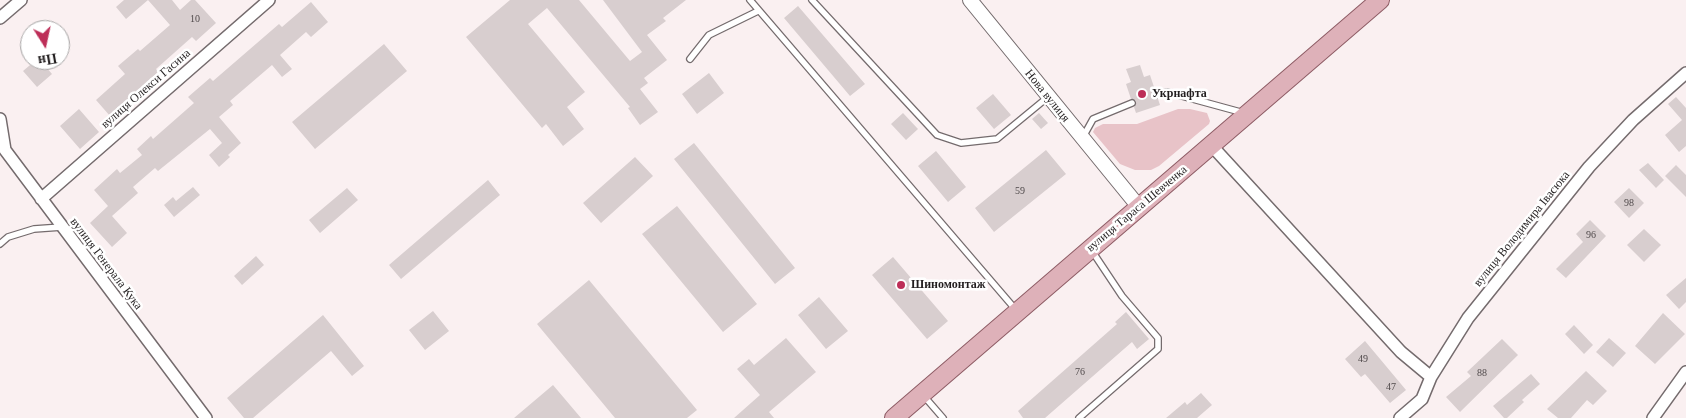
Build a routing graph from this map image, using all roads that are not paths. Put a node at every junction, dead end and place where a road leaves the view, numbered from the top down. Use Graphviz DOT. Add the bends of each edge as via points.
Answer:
graph roads {
  1 [pos="21,0"];
  2 [pos="269,0"];
  3 [pos="750,0"];
  4 [pos="812,0"];
  5 [pos="970,0"];
  6 [pos="1380,0"];
  7 [pos="758,11"];
  8 [pos="0,18"];
  9 [pos="690,59"];
  10 [pos="1686,73"];
  11 [pos="1156,95"];
  12 [pos="1048,97"];
  13 [pos="1132,103"];
  14 [pos="1248,114"];
  15 [pos="0,119"];
  16 [pos="1082,138"];
  17 [pos="1212,146"];
  18 [pos="41,199"];
  19 [pos="1139,207"];
  20 [pos="62,227"];
  21 [pos="0,244"];
  22 [pos="1091,249"];
  23 [pos="1018,311"];
  24 [pos="1686,372"];
  25 [pos="1430,377"];
  26 [pos="922,393"];
  27 [pos="206,418"];
  28 [pos="894,418"];
  29 [pos="944,418"];
  30 [pos="1079,418"];
  31 [pos="1400,418"];
  32 [pos="1653,418"];
  1 -- 8 [label="street"];
  2 -- 18 [label="street, вулиця Олекси Гасина"];
  3 -- 7 [label="lane"];
  4 -- 12 [label="lane" via="937,134 961,144 997,138"];
  5 -- 12 [label="street, Нова вулиця"];
  6 -- 14 [label="main road, вулиця Тараса Шевченка"];
  7 -- 9 [label="lane" via="710,35"];
  7 -- 23 [label="lane"];
  10 -- 25 [label="street, вулиця Володимира Івасюка" via="1633,120 1589,167 1468,318"];
  11 -- 14 [label="lane" via="1167,92"];
  12 -- 16 [label="street, Нова вулиця"];
  13 -- 16 [label="lane" via="1093,119"];
  14 -- 17 [label="main road, вулиця Тараса Шевченка"];
  15 -- 18 [label="street, вулиця Генерала Кука" via="5,150"];
  16 -- 19 [label="street, Нова вулиця"];
  17 -- 19 [label="main road, вулиця Тараса Шевченка"];
  17 -- 25 [label="street" via="1401,352"];
  18 -- 20 [label="street, вулиця Генерала Кука"];
  19 -- 22 [label="main road, вулиця Тараса Шевченка"];
  20 -- 21 [label="lane" via="34,229 8,237"];
  20 -- 27 [label="street, вулиця Генерала Кука"];
  22 -- 23 [label="main road, вулиця Тараса Шевченка"];
  22 -- 30 [label="lane" via="1122,296 1158,338 1158,349"];
  23 -- 26 [label="main road, вулиця Тараса Шевченка"];
  24 -- 32 [label="street"];
  25 -- 31 [label="street, вулиця Володимира Івасюка" via="1422,400"];
  26 -- 28 [label="main road, вулиця Тараса Шевченка"];
  26 -- 29 [label="lane"];
}
